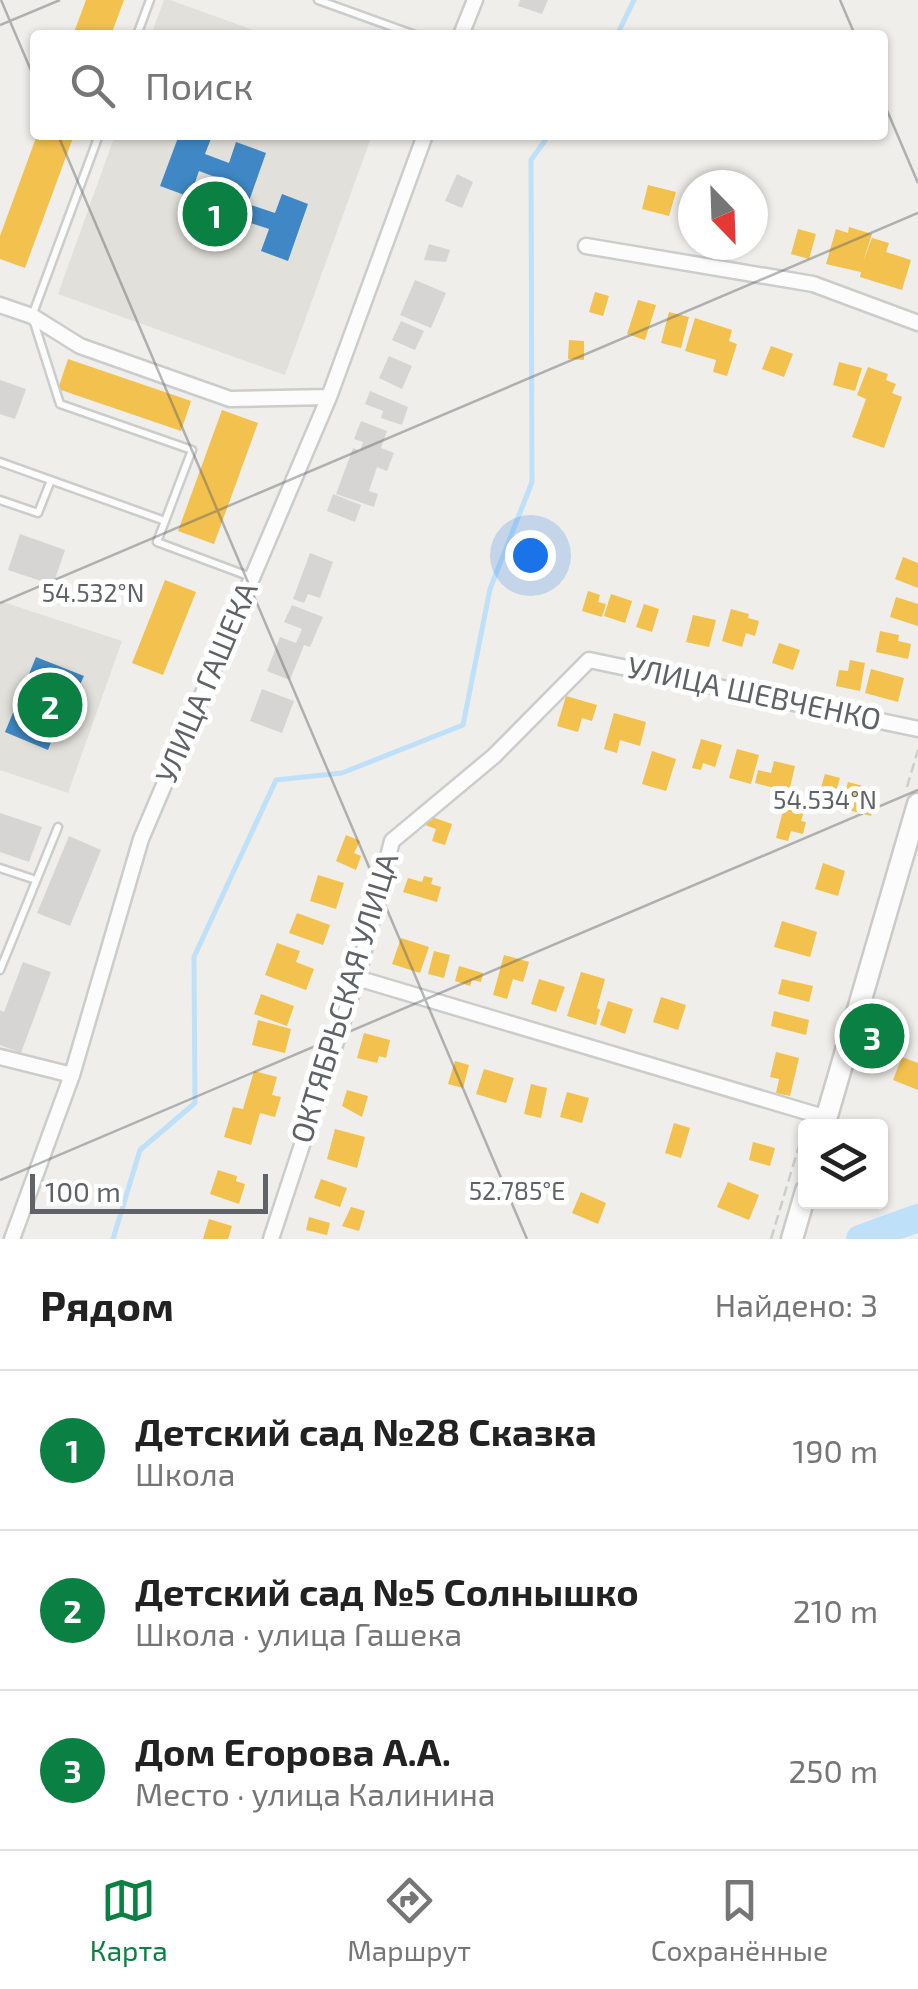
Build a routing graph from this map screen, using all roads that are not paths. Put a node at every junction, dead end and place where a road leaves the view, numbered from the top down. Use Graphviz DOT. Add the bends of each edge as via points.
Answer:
graph roads {
  1 [pos="150,0"];
  2 [pos="318,0"];
  3 [pos="475,0"];
  4 [pos="333,2"];
  5 [pos="138,30"];
  6 [pos="402,30"];
  7 [pos="464,30"];
  8 [pos="98,140"];
  9 [pos="423,140"];
  10 [pos="586,246"];
  11 [pos="0,305"];
  12 [pos="32,316"];
  13 [pos="918,323"];
  14 [pos="329,397"];
  15 [pos="0,462"];
  16 [pos="51,480"];
  17 [pos="0,500"];
  18 [pos="165,522"];
  19 [pos="252,578"];
  20 [pos="589,660"];
  21 [pos="918,729"];
  22 [pos="918,804"];
  23 [pos="58,826"];
  24 [pos="0,868"];
  25 [pos="36,880"];
  26 [pos="0,970"];
  27 [pos="356,978"];
  28 [pos="0,1057"];
  29 [pos="72,1075"];
  30 [pos="816,1119"];
  31 [pos="827,1119"];
  32 [pos="801,1209"];
  33 [pos="12,1239"];
  34 [pos="270,1239"];
  35 [pos="792,1239"];
  1 -- 5 [label="lane"];
  2 -- 4 [label="lane"];
  3 -- 7 [label="street"];
  4 -- 6 [label="lane"];
  8 -- 12 [label="lane"];
  9 -- 14 [label="street, УЛИЦА ГАШЕКА"];
  10 -- 13 [label="street" via="813,284"];
  11 -- 12 [label="street"];
  12 -- 14 [label="street" via="80,346 230,399"];
  12 -- 18 [label="lane" via="60,404 192,450"];
  14 -- 19 [label="street, УЛИЦА ГАШЕКА"];
  15 -- 16 [label="lane"];
  16 -- 17 [label="lane" via="38,513"];
  16 -- 18 [label="lane"];
  18 -- 19 [label="lane" via="157,542"];
  19 -- 29 [label="street, УЛИЦА ГАШЕКА" via="141,838"];
  20 -- 21 [label="street, УЛИЦА ШЕВЧЕНКО"];
  20 -- 27 [label="street, ОКТЯБРЬСКАЯ УЛИЦА" via="494,756 392,841"];
  22 -- 31 [label="main road"];
  23 -- 25 [label="lane"];
  24 -- 25 [label="lane"];
  25 -- 26 [label="lane"];
  27 -- 30 [label="street"];
  27 -- 34 [label="street, ОКТЯБРЬСКАЯ УЛИЦА"];
  28 -- 29 [label="street"];
  29 -- 33 [label="street, УЛИЦА ГАШЕКА"];
  32 -- 35 [label="main road"];
}
